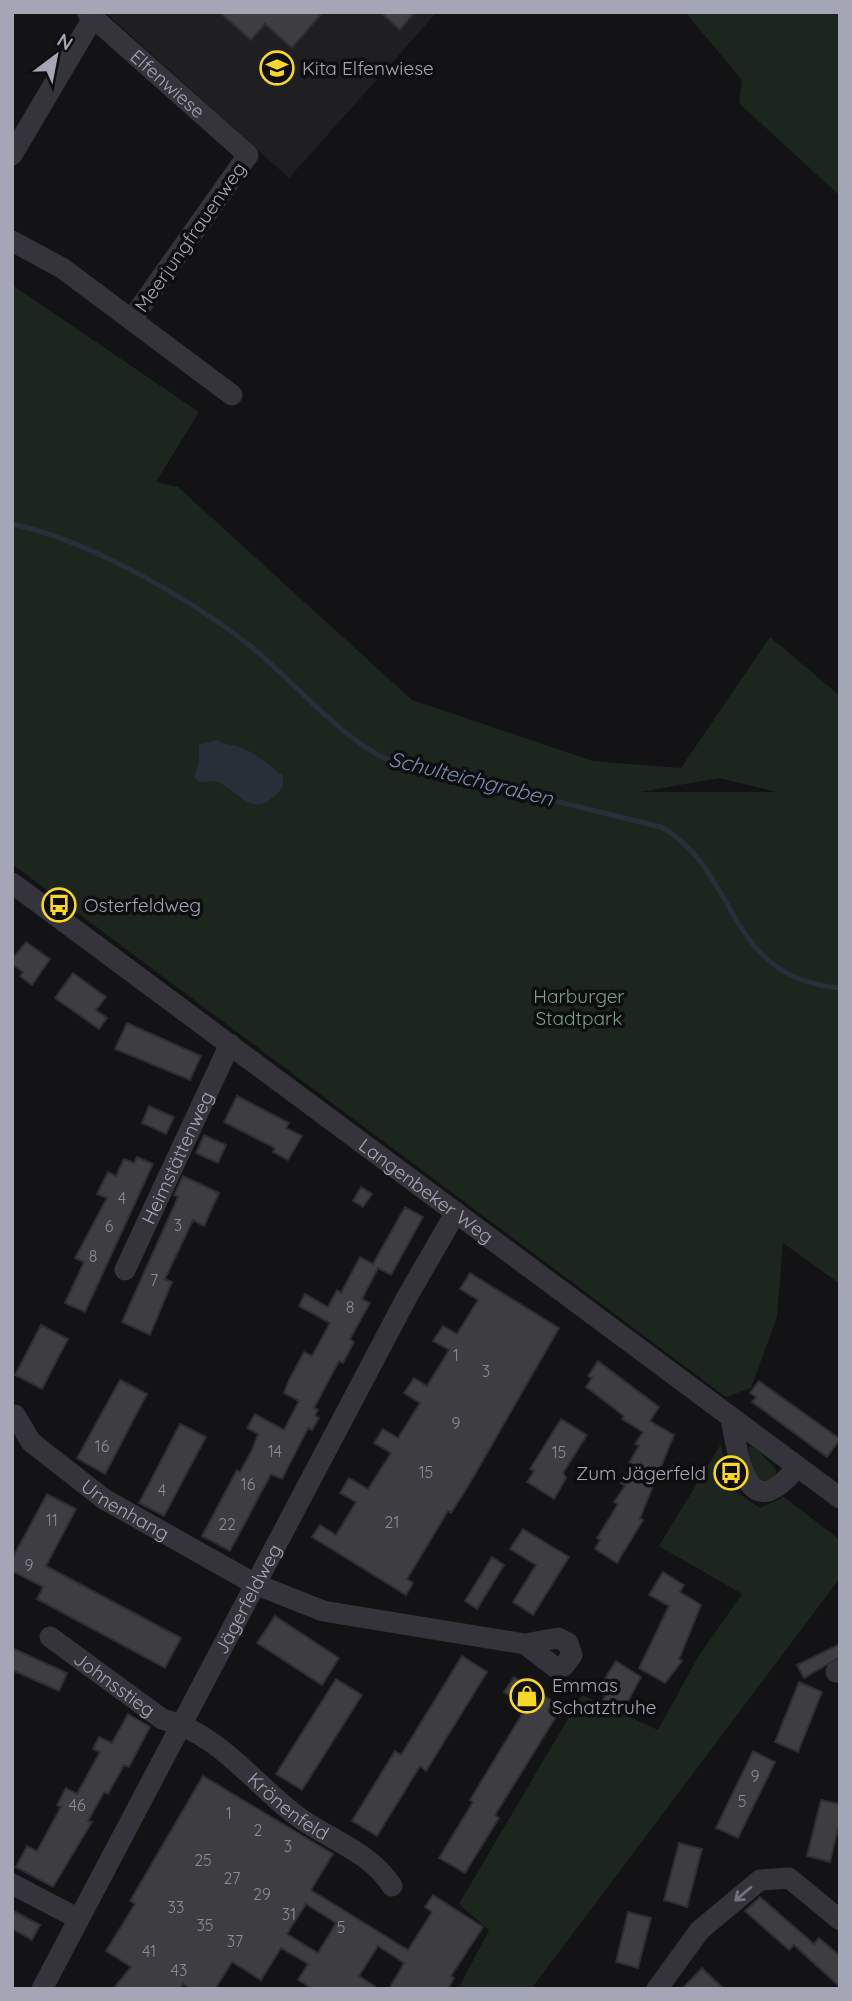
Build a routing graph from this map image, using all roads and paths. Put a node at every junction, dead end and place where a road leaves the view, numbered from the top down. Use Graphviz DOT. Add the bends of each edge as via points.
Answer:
graph roads {
  1 [pos="90,15"];
  2 [pos="12,155"];
  3 [pos="248,155"];
  4 [pos="12,241"];
  5 [pos="132,319"];
  6 [pos="232,395"];
  7 [pos="12,883"];
  8 [pos="230,1044"];
  9 [pos="456,1212"];
  10 [pos="125,1270"];
  11 [pos="13,1417"];
  12 [pos="731,1419"];
  13 [pos="797,1467"];
  14 [pos="840,1498"];
  15 [pos="254,1584"];
  16 [pos="50,1637"];
  17 [pos="525,1644"];
  18 [pos="183,1724"];
  19 [pos="12,1884"];
  20 [pos="393,1886"];
  21 [pos="79,1919"];
  22 [pos="840,1920"];
  23 [pos="41,1989"];
  24 [pos="657,1989"];
  1 -- 2 [label="street"];
  1 -- 3 [label="street, Elfenwiese"];
  3 -- 5 [label="street, Meerjungfrauenweg"];
  4 -- 5 [label="street" via="62,268"];
  5 -- 6 [label="street"];
  7 -- 8 [label="street, Langenbeker Weg"];
  8 -- 9 [label="street, Langenbeker Weg"];
  8 -- 10 [label="street, Heimstättenweg"];
  9 -- 12 [label="street, Langenbeker Weg"];
  9 -- 15 [label="street, Jägerfeldweg"];
  11 -- 15 [label="street, Urnenhang" via="31,1442 104,1499"];
  12 -- 13 [label="street, Langenbeker Weg"];
  12 -- 13 [label="street" via="741,1472 750,1486 763,1492 774,1490"];
  13 -- 14 [label="street, Langenbeker Weg"];
  15 -- 17 [label="street" via="323,1611"];
  15 -- 18 [label="street, Jägerfeldweg"];
  16 -- 18 [label="street, Johnsstieg" via="162,1719"];
  18 -- 20 [label="street, Krönenfeld" via="208,1739 295,1815 382,1870"];
  18 -- 21 [label="street, Jägerfeldweg"];
  19 -- 21 [label="street"];
  21 -- 23 [label="street, Jägerfeldweg"];
  22 -- 24 [label="street, one-way" via="789,1878 760,1880 700,1930"];
}
